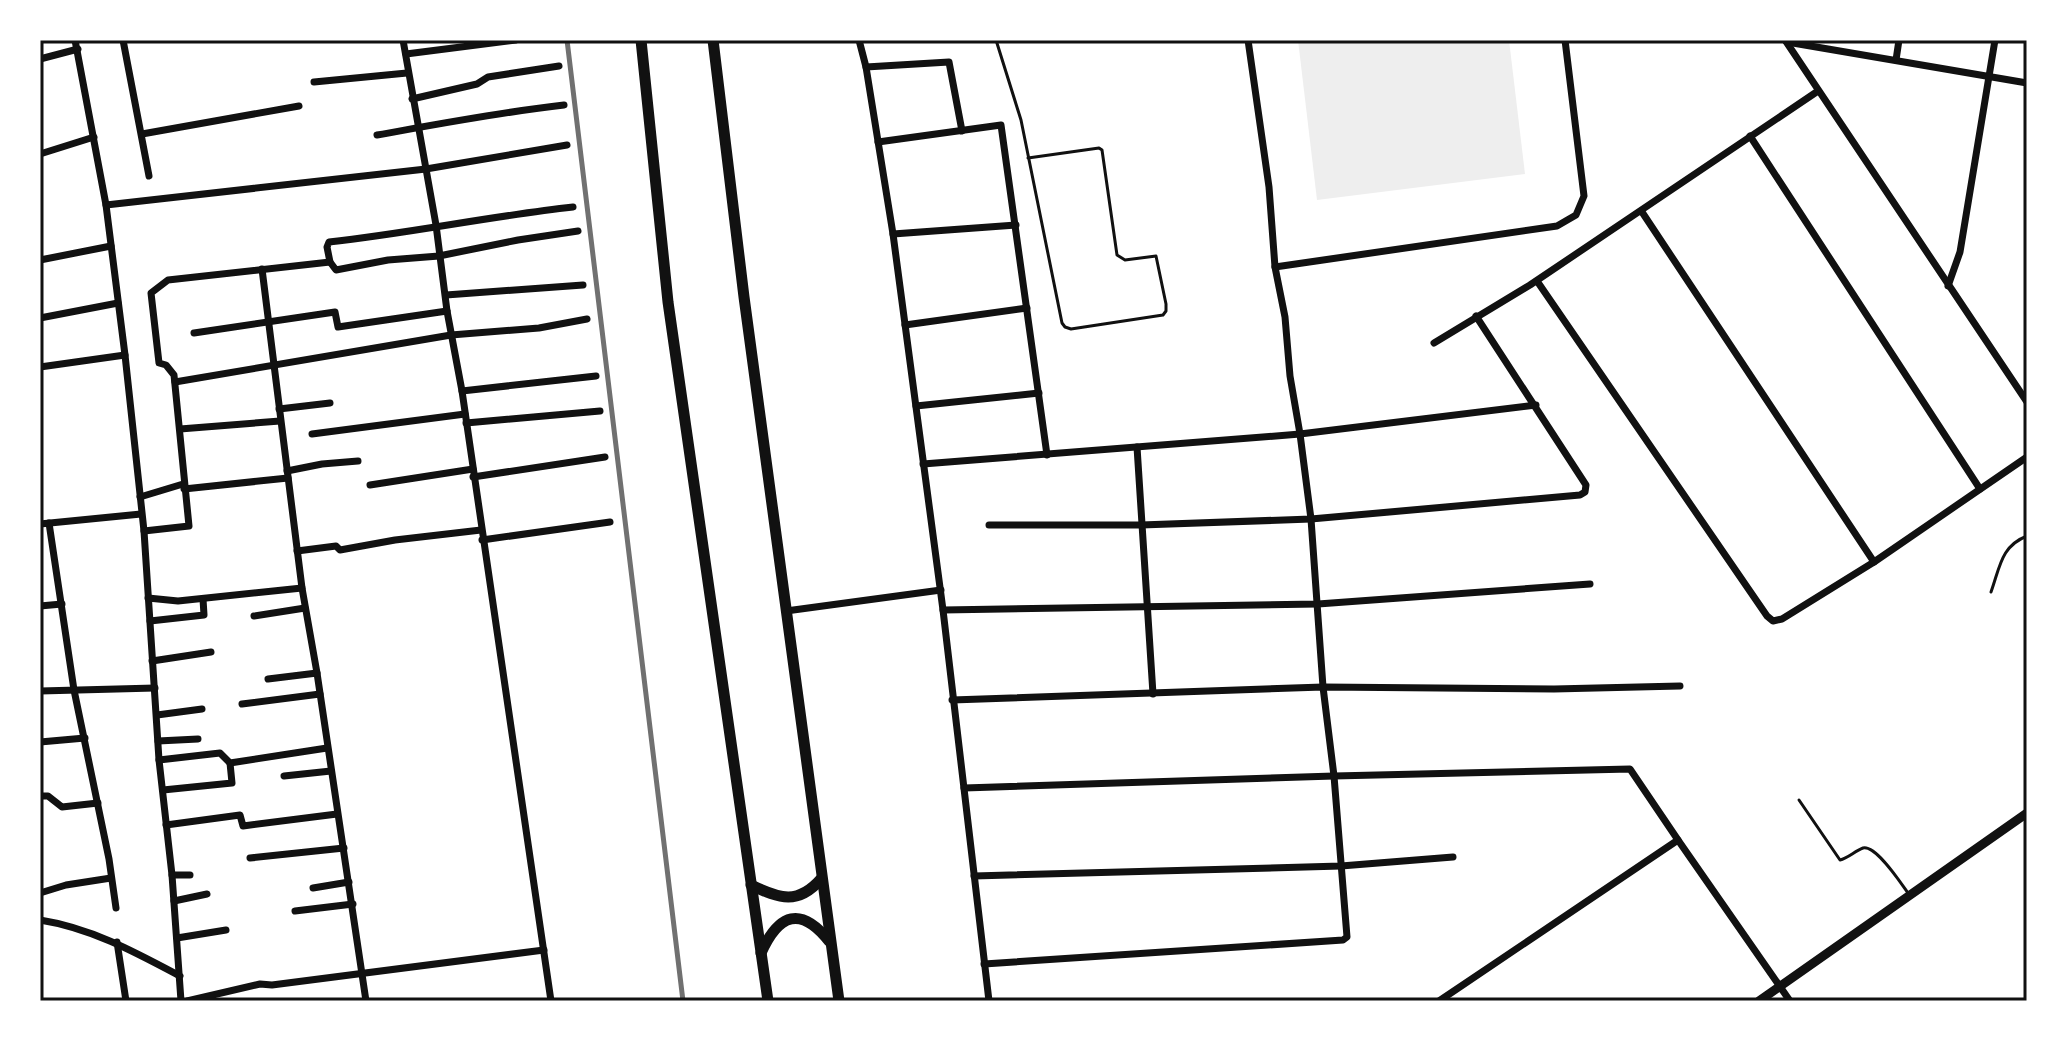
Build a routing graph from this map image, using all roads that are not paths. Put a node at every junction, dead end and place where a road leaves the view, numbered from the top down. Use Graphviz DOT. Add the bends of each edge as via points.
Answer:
graph roads {
  1 [pos="75,40"];
  2 [pos="123,40"];
  3 [pos="403,40"];
  4 [pos="516,40"];
  5 [pos="641,40"];
  6 [pos="713,40"];
  7 [pos="859,40"];
  8 [pos="996,40"];
  9 [pos="1248,40"];
  10 [pos="1565,40"];
  11 [pos="1899,40"];
  12 [pos="1995,40"];
  13 [pos="1786,41"];
  14 [pos="78,49"];
  15 [pos="406,54"];
  16 [pos="40,59"];
  17 [pos="1896,60"];
  18 [pos="559,66"];
  19 [pos="866,67"];
  20 [pos="407,73"];
  21 [pos="1989,76"];
  22 [pos="314,82"];
  23 [pos="2027,83"];
  24 [pos="1818,91"];
  25 [pos="412,99"];
  26 [pos="564,105"];
  27 [pos="299,106"];
  28 [pos="417,128"];
  29 [pos="962,131"];
  30 [pos="142,134"];
  31 [pos="377,135"];
  32 [pos="1750,136"];
  33 [pos="94,137"];
  34 [pos="878,142"];
  35 [pos="567,145"];
  36 [pos="40,154"];
  37 [pos="1028,158"];
  38 [pos="426,169"];
  39 [pos="149,176"];
  40 [pos="106,205"];
  41 [pos="573,207"];
  42 [pos="1642,212"];
  43 [pos="436,225"];
  44 [pos="1016,225"];
  45 [pos="578,231"];
  46 [pos="893,234"];
  47 [pos="111,246"];
  48 [pos="439,256"];
  49 [pos="40,260"];
  50 [pos="330,262"];
  51 [pos="1275,267"];
  52 [pos="262,269"];
  53 [pos="1537,281"];
  54 [pos="583,285"];
  55 [pos="1948,286"];
  56 [pos="446,295"];
  57 [pos="118,303"];
  58 [pos="1027,308"];
  59 [pos="447,311"];
  60 [pos="1476,316"];
  61 [pos="40,318"];
  62 [pos="587,319"];
  63 [pos="268,324"];
  64 [pos="905,325"];
  65 [pos="194,333"];
  66 [pos="451,335"];
  67 [pos="1434,343"];
  68 [pos="125,355"];
  69 [pos="274,365"];
  70 [pos="40,367"];
  71 [pos="596,376"];
  72 [pos="175,382"];
  73 [pos="462,391"];
  74 [pos="1039,393"];
  75 [pos="2027,402"];
  76 [pos="330,403"];
  77 [pos="1536,405"];
  78 [pos="916,406"];
  79 [pos="279,409"];
  80 [pos="600,411"];
  81 [pos="465,414"];
  82 [pos="280,421"];
  83 [pos="466,423"];
  84 [pos="180,429"];
  85 [pos="312,434"];
  86 [pos="1300,434"];
  87 [pos="1137,447"];
  88 [pos="1047,455"];
  89 [pos="605,457"];
  90 [pos="2027,457"];
  91 [pos="358,461"];
  92 [pos="923,464"];
  93 [pos="473,473"];
  94 [pos="287,475"];
  95 [pos="370,485"];
  96 [pos="183,486"];
  97 [pos="1980,489"];
  98 [pos="140,497"];
  99 [pos="141,514"];
  100 [pos="1311,519"];
  101 [pos="610,522"];
  102 [pos="44,523"];
  103 [pos="989,525"];
  104 [pos="1141,525"];
  105 [pos="481,530"];
  106 [pos="144,531"];
  107 [pos="2027,536"];
  108 [pos="482,540"];
  109 [pos="297,551"];
  110 [pos="1874,562"];
  111 [pos="1590,584"];
  112 [pos="302,588"];
  113 [pos="941,590"];
  114 [pos="1991,592"];
  115 [pos="148,598"];
  116 [pos="203,599"];
  117 [pos="62,604"];
  118 [pos="1318,604"];
  119 [pos="1148,605"];
  120 [pos="40,606"];
  121 [pos="305,608"];
  122 [pos="943,610"];
  123 [pos="786,611"];
  124 [pos="254,616"];
  125 [pos="150,621"];
  126 [pos="211,652"];
  127 [pos="152,661"];
  128 [pos="317,673"];
  129 [pos="268,679"];
  130 [pos="1680,686"];
  131 [pos="1323,687"];
  132 [pos="155,688"];
  133 [pos="74,690"];
  134 [pos="40,691"];
  135 [pos="320,694"];
  136 [pos="1153,694"];
  137 [pos="952,700"];
  138 [pos="242,704"];
  139 [pos="202,709"];
  140 [pos="157,715"];
  141 [pos="85,738"];
  142 [pos="198,739"];
  143 [pos="158,741"];
  144 [pos="40,742"];
  145 [pos="327,748"];
  146 [pos="159,760"];
  147 [pos="228,761"];
  148 [pos="331,771"];
  149 [pos="284,776"];
  150 [pos="1334,776"];
  151 [pos="964,788"];
  152 [pos="163,790"];
  153 [pos="40,796"];
  154 [pos="1799,800"];
  155 [pos="98,803"];
  156 [pos="2027,813"];
  157 [pos="337,814"];
  158 [pos="166,825"];
  159 [pos="1678,840"];
  160 [pos="344,848"];
  161 [pos="1453,857"];
  162 [pos="250,858"];
  163 [pos="1341,866"];
  164 [pos="172,875"];
  165 [pos="190,875"];
  166 [pos="974,876"];
  167 [pos="111,878"];
  168 [pos="821,879"];
  169 [pos="349,882"];
  170 [pos="751,885"];
  171 [pos="313,888"];
  172 [pos="40,893"];
  173 [pos="207,894"];
  174 [pos="1909,894"];
  175 [pos="174,901"];
  176 [pos="353,904"];
  177 [pos="116,908"];
  178 [pos="295,911"];
  179 [pos="40,920"];
  180 [pos="226,930"];
  181 [pos="177,938"];
  182 [pos="117,942"];
  183 [pos="830,942"];
  184 [pos="544,950"];
  185 [pos="761,953"];
  186 [pos="984,964"];
  187 [pos="360,972"];
  188 [pos="180,976"];
  189 [pos="1780,986"];
  190 [pos="126,1001"];
  191 [pos="181,1001"];
  192 [pos="187,1001"];
  193 [pos="366,1001"];
  194 [pos="551,1001"];
  195 [pos="768,1001"];
  196 [pos="839,1001"];
  197 [pos="989,1001"];
  198 [pos="1439,1001"];
  199 [pos="1759,1001"];
  200 [pos="1790,1001"];
  1 -- 14 [label="street"];
  2 -- 30 [label="street"];
  3 -- 15 [label="street"];
  4 -- 15 [label="street"];
  5 -- 170 [label="highway" via="668,302"];
  6 -- 123 [label="highway"];
  7 -- 19 [label="street"];
  8 -- 37 [label="lane"];
  9 -- 51 [label="street"];
  10 -- 51 [label="street" via="1584,196 1576,215 1557,226"];
  11 -- 17 [label="street"];
  12 -- 21 [label="street"];
  13 -- 17 [label="street"];
  13 -- 24 [label="street"];
  14 -- 16 [label="street"];
  14 -- 33 [label="street"];
  15 -- 20 [label="street"];
  17 -- 21 [label="street"];
  18 -- 25 [label="street" via="488,77"];
  19 -- 29 [label="street" via="949,62"];
  19 -- 34 [label="street"];
  20 -- 22 [label="street"];
  20 -- 25 [label="street"];
  21 -- 23 [label="street"];
  21 -- 55 [label="street" via="1960,252"];
  24 -- 32 [label="street"];
  24 -- 55 [label="street"];
  25 -- 28 [label="street"];
  26 -- 28 [label="street"];
  27 -- 30 [label="street"];
  28 -- 31 [label="street"];
  28 -- 38 [label="street"];
  29 -- 34 [label="street"];
  29 -- 44 [label="street" via="1001,125"];
  30 -- 39 [label="street"];
  32 -- 42 [label="street"];
  32 -- 97 [label="street"];
  33 -- 36 [label="street"];
  33 -- 40 [label="street"];
  34 -- 46 [label="street"];
  35 -- 38 [label="street"];
  37 -- 37 [label="lane" via="1065,327 1163,315 1166,304 1156,256 1125,260 1117,255 1102,150"];
  38 -- 40 [label="street"];
  38 -- 43 [label="street"];
  40 -- 47 [label="street"];
  41 -- 43 [label="street"];
  42 -- 53 [label="street"];
  42 -- 110 [label="street"];
  43 -- 48 [label="street"];
  43 -- 50 [label="street" via="329,242"];
  44 -- 46 [label="street"];
  44 -- 58 [label="street"];
  45 -- 48 [label="street"];
  46 -- 64 [label="street"];
  47 -- 49 [label="street"];
  47 -- 57 [label="street"];
  48 -- 50 [label="street" via="336,270"];
  48 -- 56 [label="street"];
  50 -- 52 [label="street"];
  51 -- 86 [label="street"];
  52 -- 63 [label="street"];
  52 -- 72 [label="street" via="168,280 155,287 151,293 159,362"];
  53 -- 60 [label="street"];
  53 -- 110 [label="street" via="1773,621"];
  54 -- 56 [label="street"];
  55 -- 75 [label="street"];
  56 -- 59 [label="street"];
  57 -- 61 [label="street"];
  57 -- 68 [label="street"];
  58 -- 64 [label="street"];
  58 -- 74 [label="street"];
  59 -- 63 [label="street" via="338,327 335,313"];
  59 -- 66 [label="street"];
  60 -- 67 [label="street"];
  60 -- 77 [label="street"];
  62 -- 66 [label="street"];
  63 -- 65 [label="street"];
  63 -- 69 [label="street"];
  64 -- 78 [label="street"];
  66 -- 69 [label="street"];
  66 -- 73 [label="street"];
  68 -- 70 [label="street"];
  68 -- 98 [label="street"];
  69 -- 72 [label="street"];
  69 -- 79 [label="street"];
  71 -- 73 [label="street"];
  72 -- 84 [label="street"];
  73 -- 81 [label="street"];
  74 -- 78 [label="street"];
  74 -- 88 [label="street"];
  76 -- 79 [label="street"];
  77 -- 86 [label="street"];
  77 -- 100 [label="street" via="1586,485 1580,495"];
  78 -- 92 [label="street"];
  79 -- 82 [label="street"];
  80 -- 83 [label="street"];
  81 -- 83 [label="street"];
  81 -- 85 [label="street"];
  82 -- 84 [label="street"];
  82 -- 94 [label="street"];
  83 -- 93 [label="street"];
  84 -- 96 [label="street"];
  86 -- 87 [label="street"];
  86 -- 100 [label="street"];
  87 -- 88 [label="street"];
  87 -- 104 [label="street"];
  88 -- 92 [label="street"];
  89 -- 93 [label="street"];
  90 -- 97 [label="street"];
  91 -- 94 [label="street" via="322,464"];
  92 -- 113 [label="street"];
  93 -- 95 [label="street"];
  93 -- 105 [label="street"];
  94 -- 96 [label="street"];
  94 -- 109 [label="street"];
  96 -- 98 [label="street"];
  96 -- 106 [label="street" via="189,526"];
  97 -- 110 [label="street"];
  98 -- 99 [label="street"];
  99 -- 102 [label="street"];
  99 -- 106 [label="street"];
  100 -- 104 [label="street"];
  100 -- 118 [label="street"];
  101 -- 108 [label="street"];
  102 -- 117 [label="street"];
  103 -- 104 [label="street"];
  104 -- 119 [label="street"];
  105 -- 108 [label="street"];
  105 -- 109 [label="street"];
  106 -- 115 [label="street"];
  107 -- 114 [label="lane" via="2012,541 2006,550"];
  108 -- 184 [label="street"];
  109 -- 112 [label="street"];
  111 -- 118 [label="street"];
  112 -- 116 [label="street"];
  112 -- 121 [label="street"];
  113 -- 122 [label="street"];
  113 -- 123 [label="street"];
  115 -- 116 [label="street"];
  115 -- 125 [label="street"];
  116 -- 125 [label="street" via="204,615"];
  117 -- 120 [label="street"];
  117 -- 133 [label="street"];
  118 -- 119 [label="street"];
  118 -- 131 [label="street"];
  119 -- 122 [label="street"];
  119 -- 136 [label="street"];
  121 -- 124 [label="street"];
  121 -- 128 [label="street"];
  122 -- 137 [label="street"];
  123 -- 168 [label="highway"];
  125 -- 127 [label="street"];
  126 -- 127 [label="street"];
  127 -- 132 [label="street"];
  128 -- 129 [label="street"];
  128 -- 135 [label="street"];
  130 -- 131 [label="street"];
  131 -- 136 [label="street"];
  131 -- 150 [label="street"];
  132 -- 133 [label="street"];
  132 -- 140 [label="street"];
  133 -- 134 [label="street"];
  133 -- 141 [label="street"];
  135 -- 138 [label="street"];
  135 -- 145 [label="street"];
  136 -- 137 [label="street"];
  137 -- 151 [label="street"];
  139 -- 140 [label="street"];
  140 -- 143 [label="street"];
  141 -- 144 [label="street"];
  141 -- 155 [label="street"];
  142 -- 143 [label="street"];
  143 -- 146 [label="street"];
  145 -- 147 [label="street"];
  145 -- 148 [label="street"];
  146 -- 147 [label="street" via="220,753"];
  146 -- 152 [label="street"];
  147 -- 152 [label="street" via="232,783"];
  148 -- 149 [label="street"];
  148 -- 157 [label="street"];
  150 -- 151 [label="street"];
  150 -- 159 [label="street" via="1630,769"];
  150 -- 163 [label="street"];
  151 -- 166 [label="street"];
  152 -- 158 [label="street"];
  153 -- 155 [label="street" via="62,807"];
  154 -- 174 [label="lane" via="1836,857 1844,860 1870,849"];
  155 -- 167 [label="street"];
  156 -- 174 [label="street"];
  157 -- 158 [label="street" via="243,825 240,815"];
  157 -- 160 [label="street"];
  158 -- 164 [label="street"];
  159 -- 189 [label="street"];
  159 -- 198 [label="street"];
  160 -- 162 [label="street"];
  160 -- 169 [label="street"];
  161 -- 163 [label="street"];
  163 -- 166 [label="street"];
  163 -- 186 [label="street" via="1348,933 1343,940"];
  164 -- 165 [label="street"];
  164 -- 175 [label="street"];
  166 -- 186 [label="street"];
  167 -- 172 [label="street"];
  167 -- 177 [label="street"];
  168 -- 170 [label="highway" via="811,890 784,898"];
  168 -- 183 [label="highway"];
  169 -- 171 [label="street"];
  169 -- 176 [label="street"];
  170 -- 185 [label="highway"];
  173 -- 175 [label="street"];
  174 -- 189 [label="street"];
  175 -- 181 [label="street"];
  176 -- 178 [label="street"];
  176 -- 187 [label="street"];
  179 -- 182 [label="street"];
  180 -- 181 [label="street"];
  181 -- 188 [label="street"];
  182 -- 188 [label="street"];
  182 -- 190 [label="street"];
  183 -- 185 [label="highway" via="810,921 791,918 772,931"];
  183 -- 196 [label="highway"];
  184 -- 187 [label="street"];
  184 -- 194 [label="street"];
  185 -- 195 [label="highway"];
  186 -- 197 [label="street"];
  187 -- 192 [label="street" via="260,984"];
  187 -- 193 [label="street"];
  188 -- 191 [label="street"];
  189 -- 199 [label="street"];
  189 -- 200 [label="street"];
}
